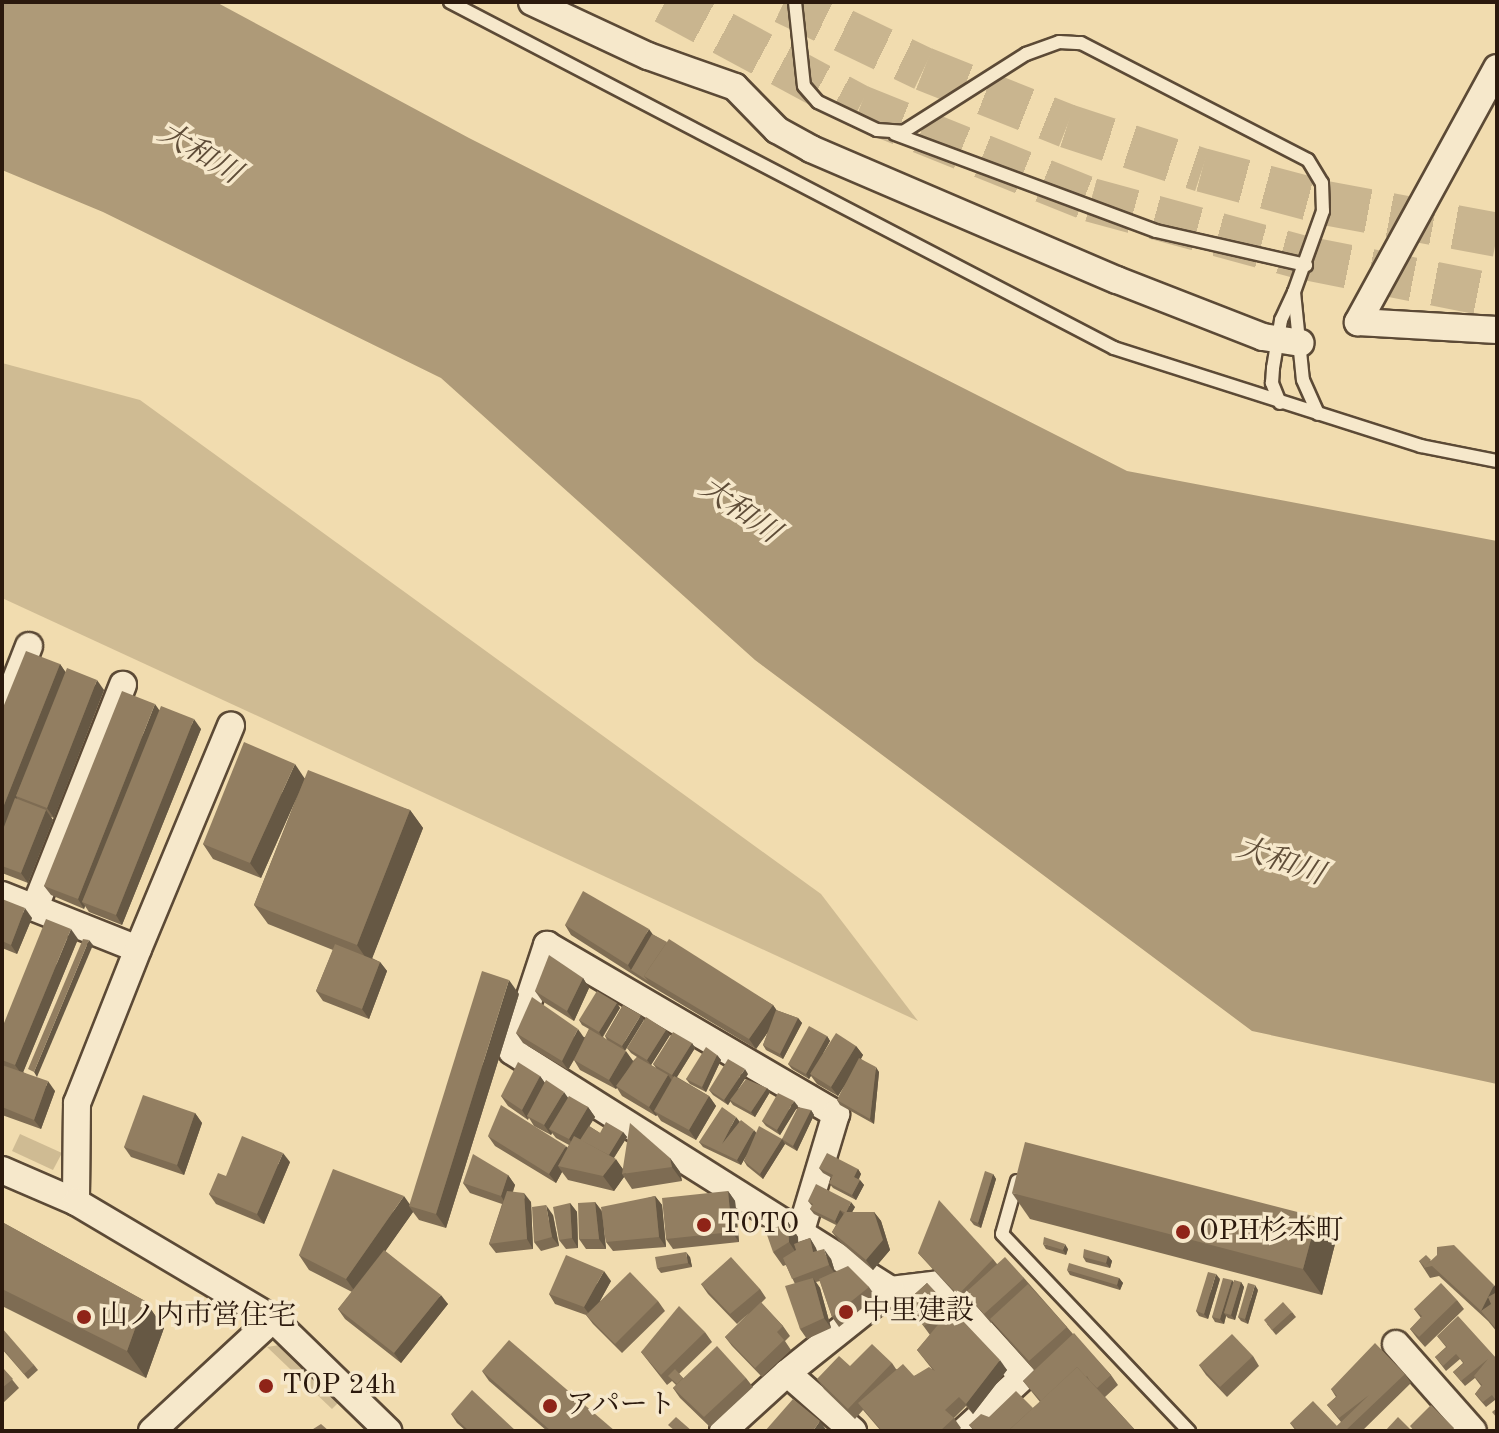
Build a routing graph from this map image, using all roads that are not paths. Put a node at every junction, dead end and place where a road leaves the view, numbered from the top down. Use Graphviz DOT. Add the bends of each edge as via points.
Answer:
graph roads {
  1 [pos="450,2"];
  2 [pos="532,2"];
  3 [pos="795,2"];
  4 [pos="1497,68"];
  5 [pos="893,133"];
  6 [pos="1306,265"];
  7 [pos="1294,292"];
  8 [pos="1497,330"];
  9 [pos="1289,342"];
  10 [pos="1280,403"];
  11 [pos="1318,414"];
  12 [pos="1497,461"];
  13 [pos="29,646"];
  14 [pos="123,685"];
  15 [pos="2,715"];
  16 [pos="231,726"];
  17 [pos="2,895"];
  18 [pos="35,907"];
  19 [pos="138,949"];
  20 [pos="1021,1166"];
  21 [pos="2,1170"];
  22 [pos="76,1202"];
  23 [pos="801,1231"];
  24 [pos="891,1290"];
  25 [pos="273,1319"];
  26 [pos="1396,1344"];
  27 [pos="787,1373"];
  28 [pos="152,1431"];
  29 [pos="388,1431"];
  30 [pos="723,1431"];
  31 [pos="853,1431"];
  32 [pos="964,1431"];
  33 [pos="1189,1431"];
  34 [pos="1473,1431"];
  1 -- 10 [label="lane" via="1114,348"];
  2 -- 9 [label="street" via="648,56 735,87 777,130 811,149 1117,280"];
  3 -- 5 [label="lane" via="800,61 810,95"];
  4 -- 8 [label="street" via="1358,322"];
  5 -- 6 [label="lane" via="1156,231"];
  5 -- 6 [label="lane" via="903,132 1026,54 1059,42 1081,43 1308,160 1322,183 1323,211"];
  6 -- 7 [label="lane"];
  7 -- 9 [label="lane"];
  7 -- 9 [label="lane"];
  9 -- 10 [label="lane" via="1272,383"];
  9 -- 11 [label="lane"];
  10 -- 11 [label="lane"];
  11 -- 12 [label="lane" via="1421,446"];
  13 -- 15 [label="street"];
  14 -- 18 [label="street"];
  16 -- 19 [label="street" via="165,873"];
  17 -- 18 [label="street"];
  18 -- 19 [label="street"];
  19 -- 22 [label="street" via="77,1103"];
  20 -- 33 [label="lane" via="1002,1234"];
  21 -- 22 [label="street"];
  22 -- 25 [label="street"];
  23 -- 23 [label="street" via="512,1051 547,945 836,1114"];
  23 -- 24 [label="street"];
  24 -- 27 [label="street"];
  24 -- 32 [label="street" via="939,1284 1023,1377"];
  25 -- 28 [label="street"];
  25 -- 29 [label="street"];
  26 -- 34 [label="street"];
  27 -- 30 [label="street"];
  27 -- 31 [label="street"];
}
